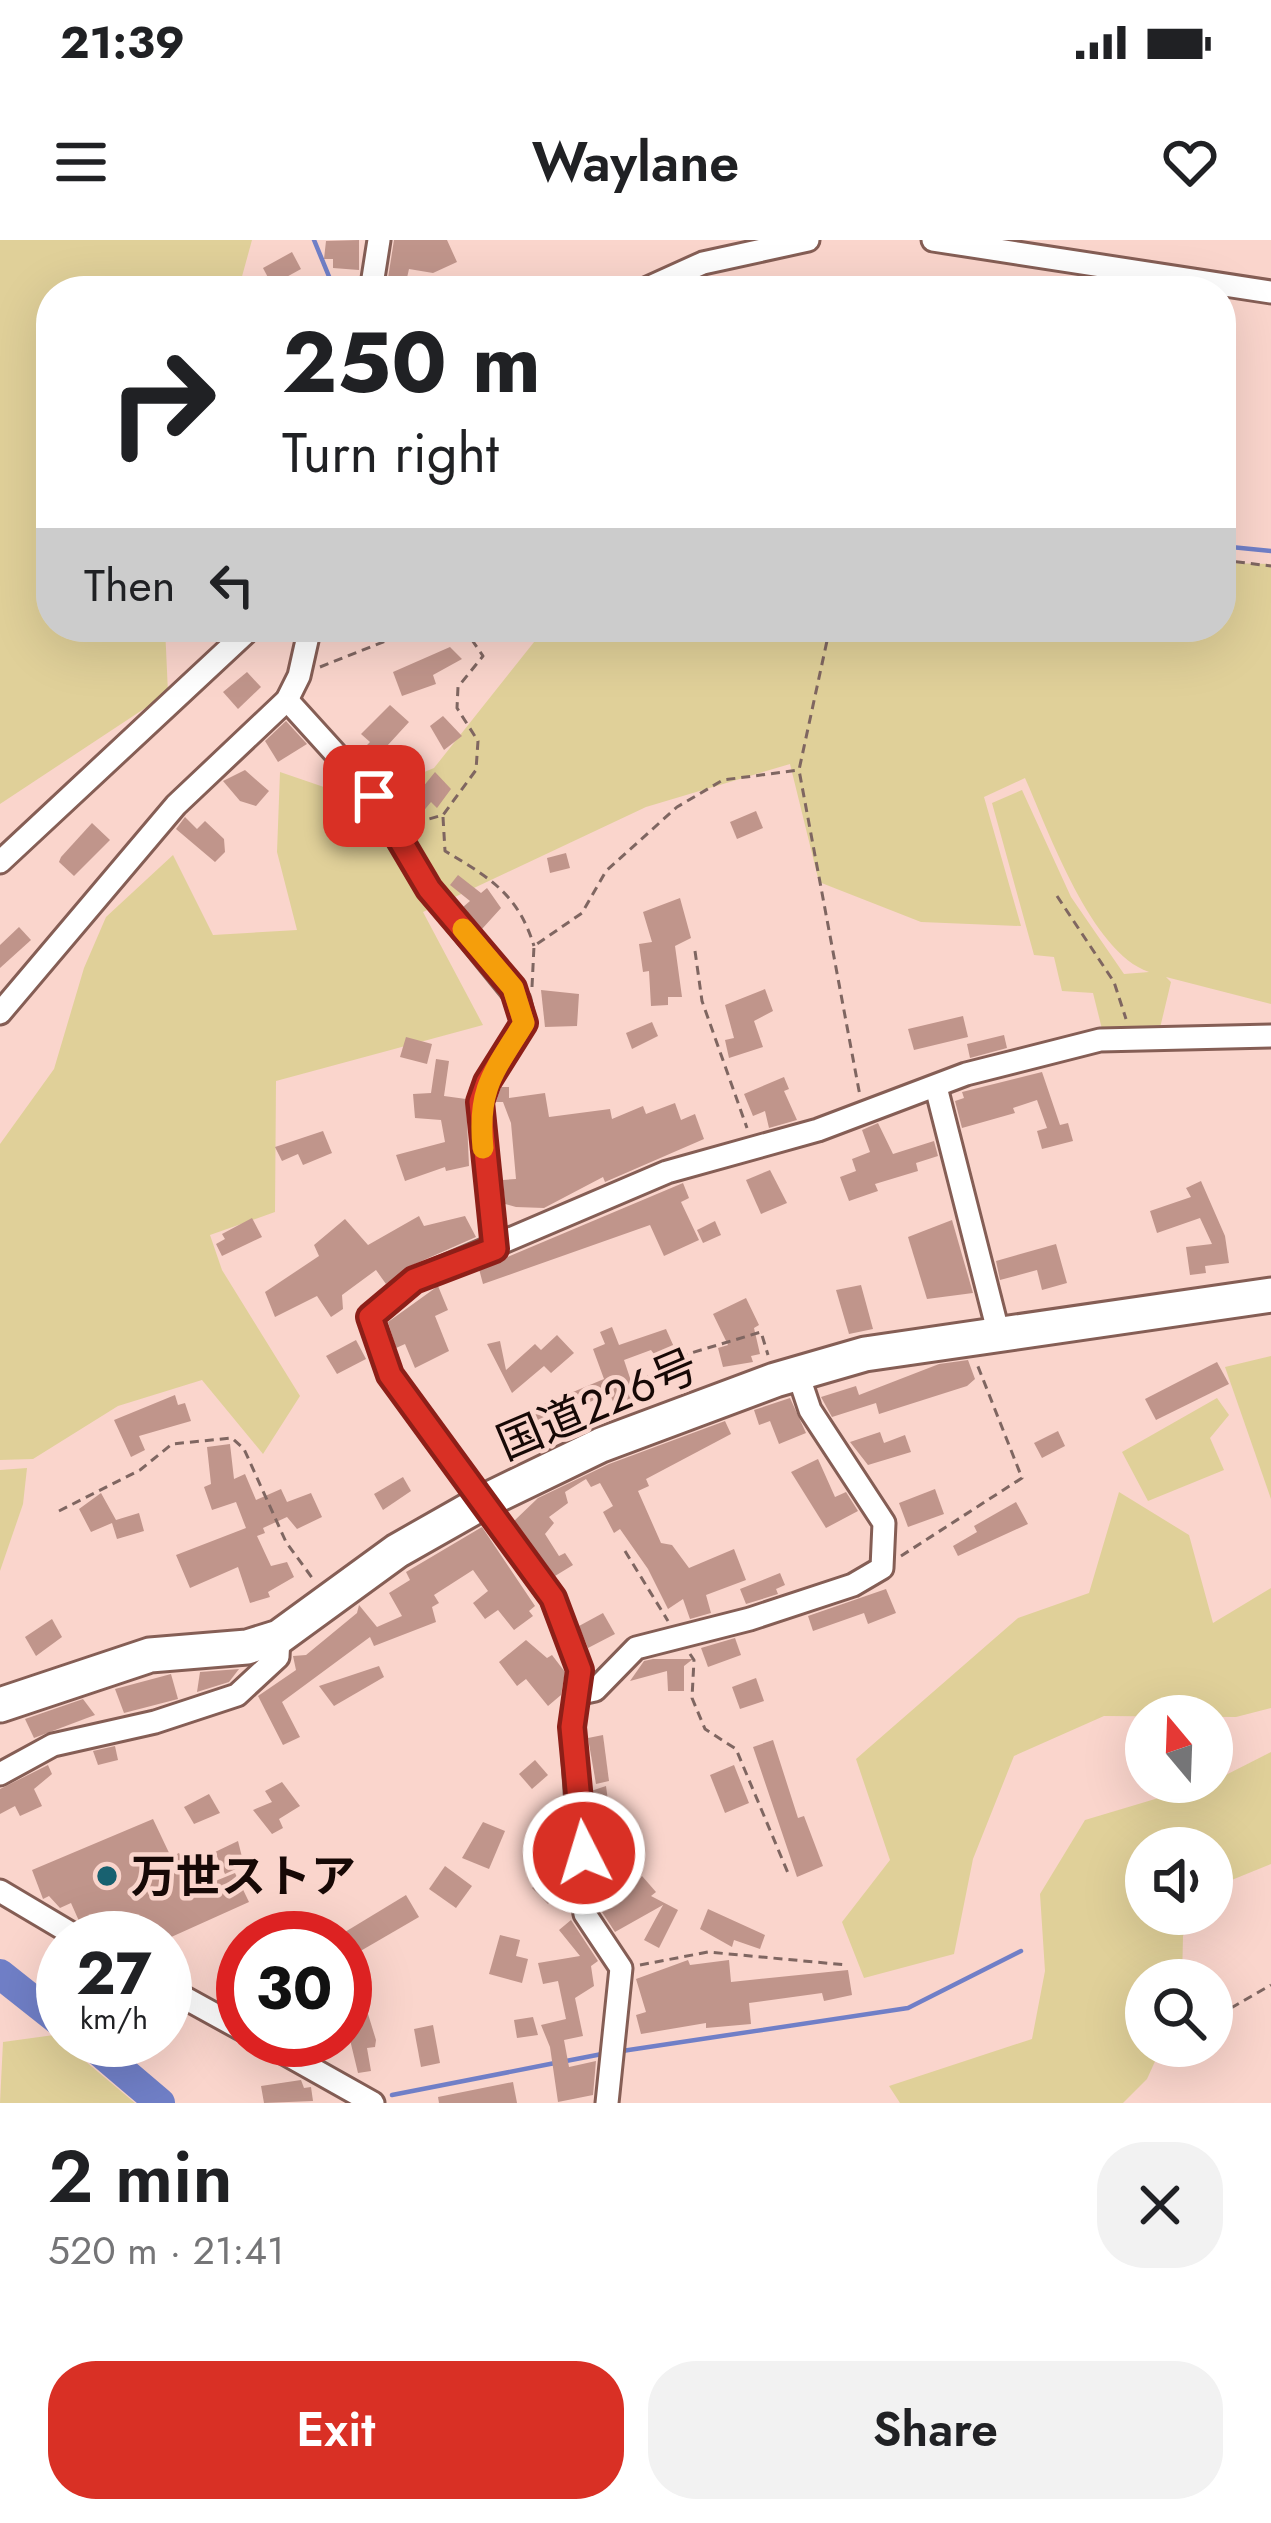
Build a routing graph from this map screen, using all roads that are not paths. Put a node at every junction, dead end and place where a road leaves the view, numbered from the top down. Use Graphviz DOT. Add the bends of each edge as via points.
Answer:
graph roads {
  1 [pos="379,240"];
  2 [pos="808,240"];
  3 [pos="933,240"];
  4 [pos="373,276"];
  5 [pos="675,276"];
  6 [pos="1167,276"];
  7 [pos="1236,287"];
  8 [pos="1271,292"];
  9 [pos="236,642"];
  10 [pos="307,642"];
  11 [pos="287,700"];
  12 [pos="0,862"];
  13 [pos="0,1013"];
  14 [pos="1271,1036"];
  15 [pos="936,1087"];
  16 [pos="495,1249"];
  17 [pos="1271,1295"];
  18 [pos="983,1337"];
  19 [pos="786,1377"];
  20 [pos="485,1501"];
  21 [pos="279,1637"];
  22 [pos="580,1694"];
  23 [pos="0,1705"];
  24 [pos="0,1774"];
  25 [pos="0,1891"];
  26 [pos="36,1912"];
  27 [pos="309,2067"];
  28 [pos="373,2103"];
  29 [pos="607,2103"];
  1 -- 4 [label="street"];
  2 -- 5 [label="street"];
  3 -- 6 [label="street"];
  7 -- 8 [label="street"];
  9 -- 12 [label="street"];
  10 -- 11 [label="street"];
  11 -- 13 [label="street" via="176,805"];
  11 -- 16 [label="street" via="374,796 429,889 507,980 522,1011 524,1023 480,1102"];
  14 -- 15 [label="street" via="1132,1037"];
  15 -- 16 [label="street" via="667,1172"];
  15 -- 18 [label="street"];
  16 -- 20 [label="street" via="414,1280 370,1317 390,1375"];
  17 -- 18 [label="highway, 国道226号"];
  18 -- 19 [label="highway, 国道226号" via="866,1354"];
  19 -- 20 [label="highway, 国道226号" via="658,1422"];
  19 -- 22 [label="street" via="884,1523 882,1568 853,1585 636,1648 595,1690"];
  20 -- 21 [label="highway, 国道226号" via="397,1551"];
  20 -- 22 [label="street" via="553,1598 580,1670"];
  21 -- 23 [label="highway, 国道226号" via="150,1655"];
  21 -- 24 [label="street" via="278,1658 238,1695 53,1745"];
  22 -- 29 [label="street" via="572,1727 583,1903 621,1968"];
  25 -- 26 [label="street"];
  27 -- 28 [label="street"];
}
